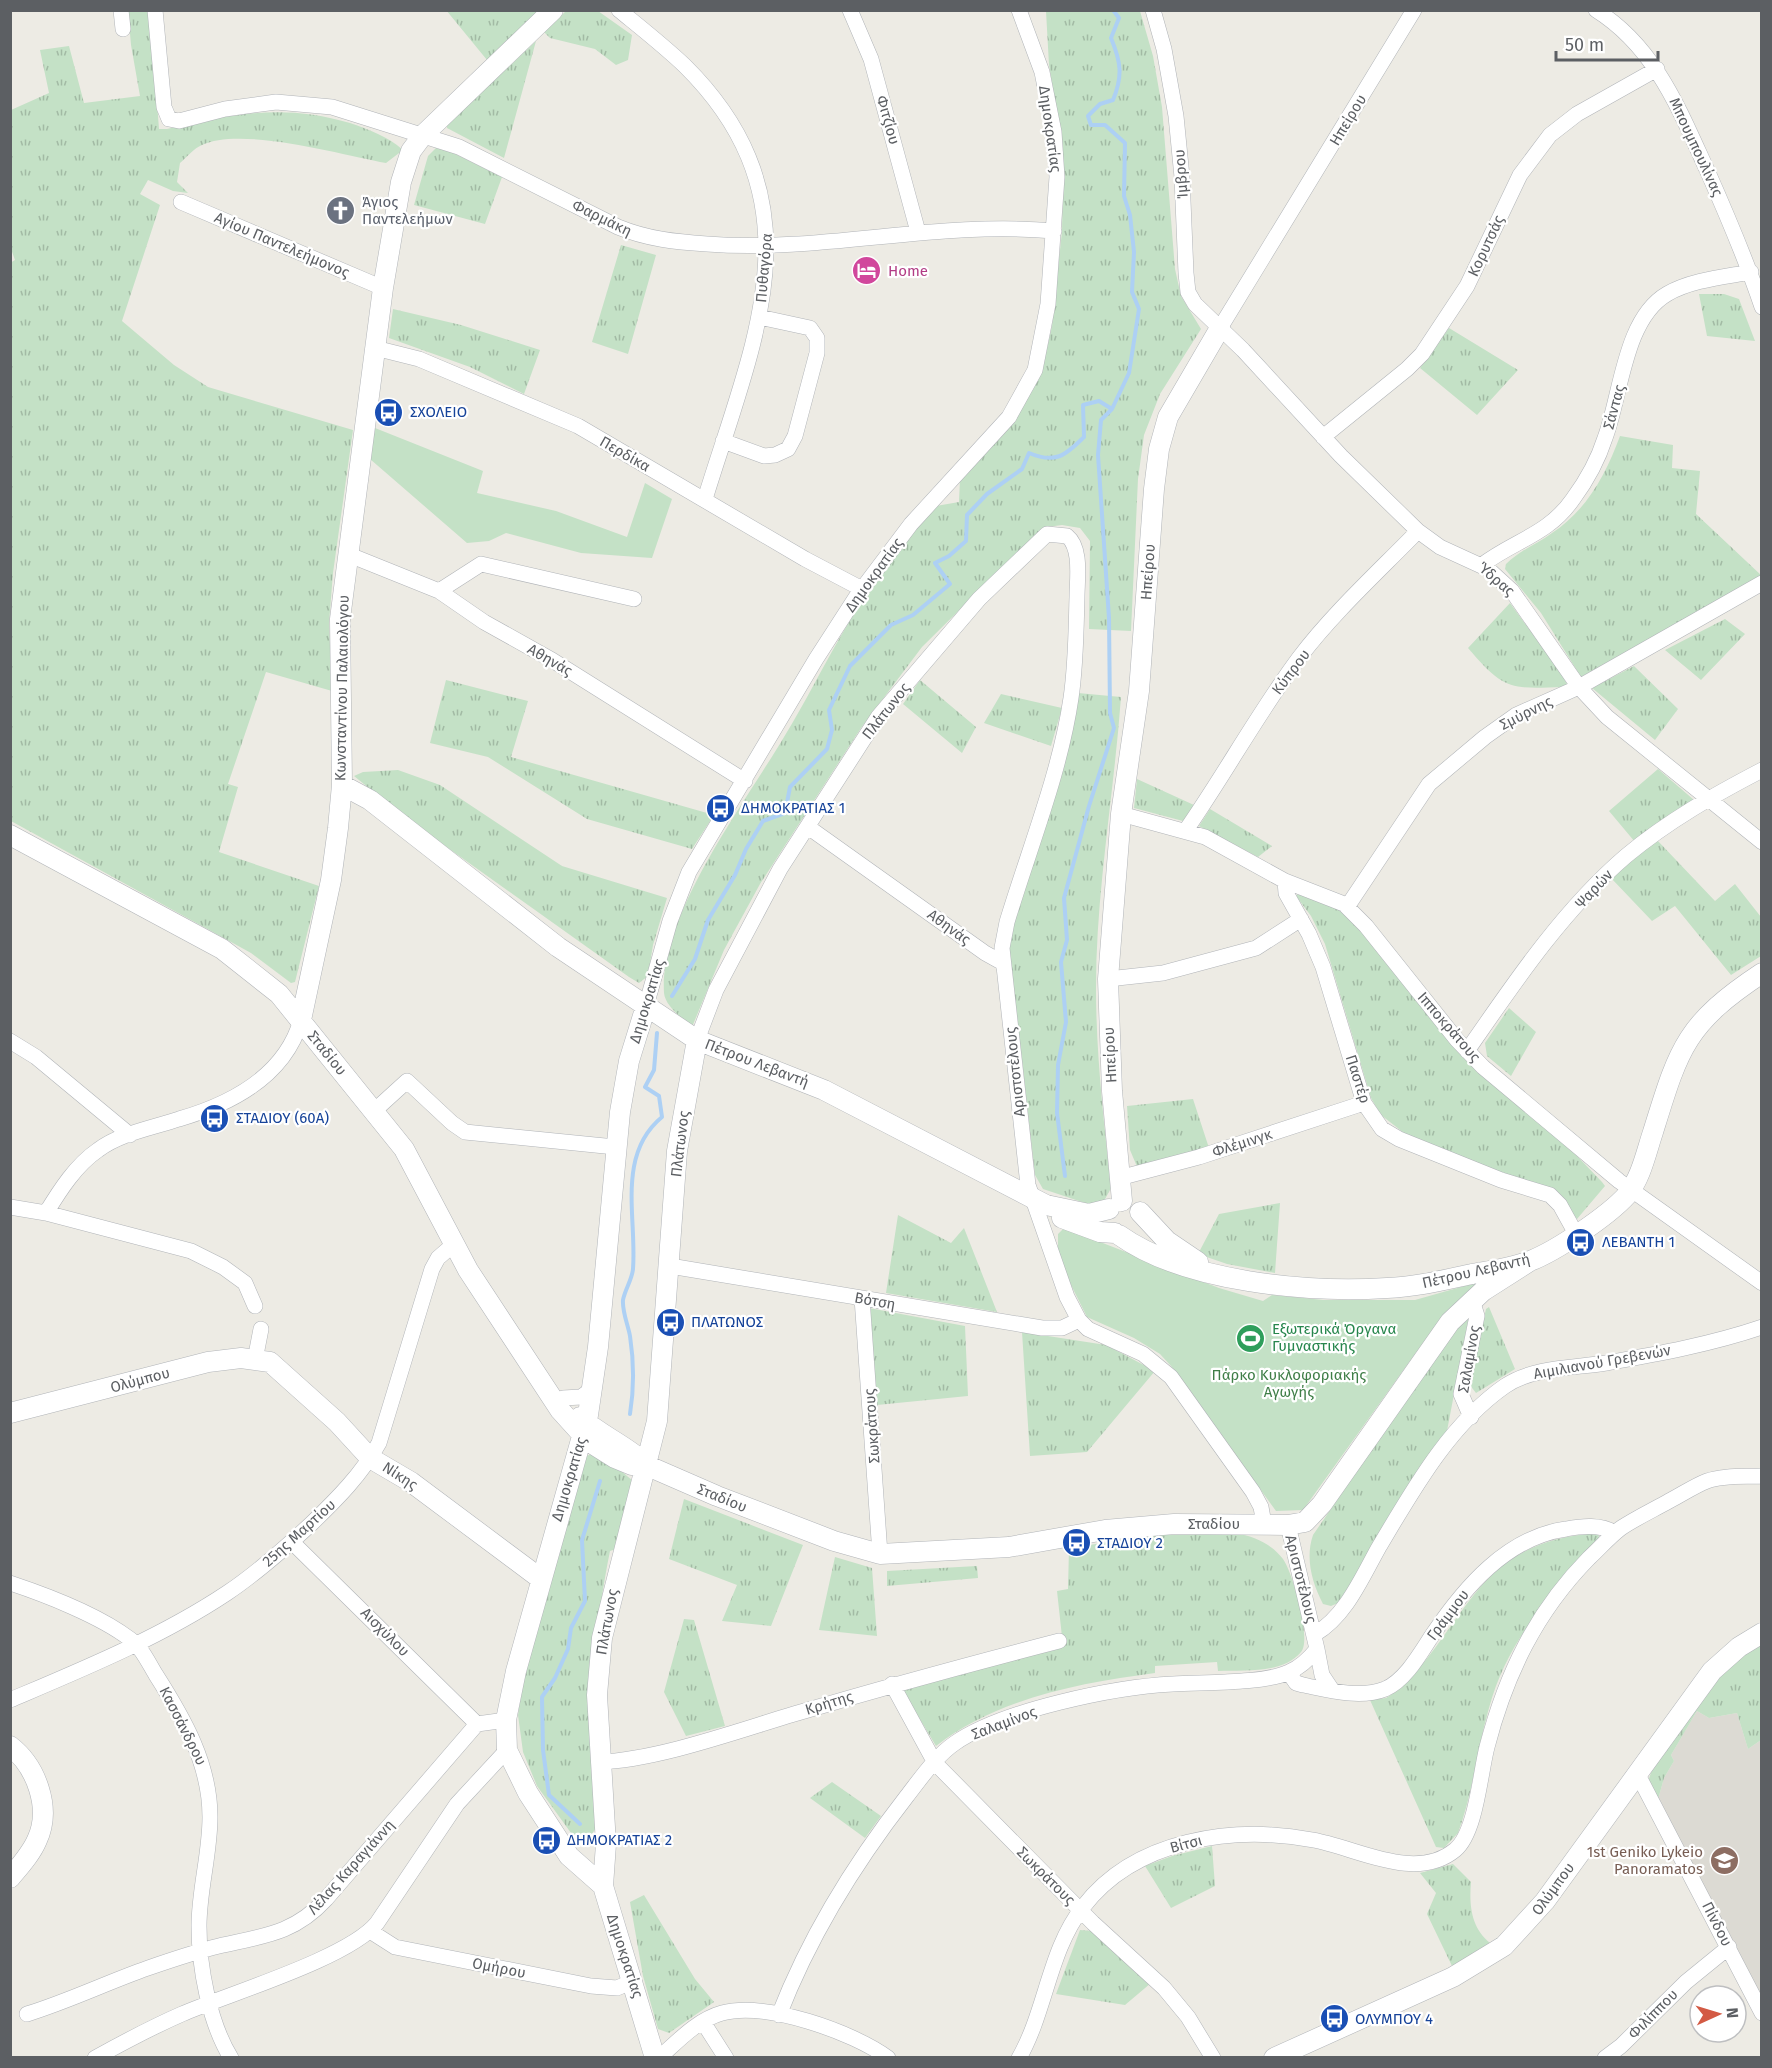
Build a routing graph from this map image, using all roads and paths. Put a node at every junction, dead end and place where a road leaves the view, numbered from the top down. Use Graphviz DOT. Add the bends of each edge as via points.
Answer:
graph roads {
  1 [pos="121,10"];
  2 [pos="155,10"];
  3 [pos="553,10"];
  4 [pos="619,10"];
  5 [pos="850,10"];
  6 [pos="1019,10"];
  7 [pos="1414,10"];
  8 [pos="1596,10"];
  9 [pos="1158,12"];
  10 [pos="123,30"];
  11 [pos="1657,69"];
  12 [pos="423,135"];
  13 [pos="181,202"];
  14 [pos="1054,231"];
  15 [pos="918,232"];
  16 [pos="768,247"];
  17 [pos="1750,272"];
  18 [pos="383,288"];
  19 [pos="1761,307"];
  20 [pos="759,316"];
  21 [pos="1220,328"];
  22 [pos="375,348"];
  23 [pos="1323,437"];
  24 [pos="723,441"];
  25 [pos="705,499"];
  26 [pos="1418,531"];
  27 [pos="1071,539"];
  28 [pos="347,554"];
  29 [pos="1482,565"];
  30 [pos="1761,583"];
  31 [pos="862,589"];
  32 [pos="439,591"];
  33 [pos="634,599"];
  34 [pos="1579,687"];
  35 [pos="1761,770"];
  36 [pos="745,781"];
  37 [pos="342,785"];
  38 [pos="1708,799"];
  39 [pos="1121,814"];
  40 [pos="808,826"];
  41 [pos="1186,830"];
  42 [pos="10,835"];
  43 [pos="1761,842"];
  44 [pos="1285,881"];
  45 [pos="1347,907"];
  46 [pos="1301,919"];
  47 [pos="1003,963"];
  48 [pos="1761,973"];
  49 [pos="1108,979"];
  50 [pos="646,1006"];
  51 [pos="301,1020"];
  52 [pos="697,1040"];
  53 [pos="10,1041"];
  54 [pos="1467,1051"];
  55 [pos="1364,1103"];
  56 [pos="374,1111"];
  57 [pos="130,1135"];
  58 [pos="615,1147"];
  59 [pos="1119,1178"];
  60 [pos="1631,1189"];
  61 [pos="1038,1201"];
  62 [pos="1116,1205"];
  63 [pos="10,1207"];
  64 [pos="1140,1212"];
  65 [pos="46,1213"];
  66 [pos="1117,1234"];
  67 [pos="1576,1234"];
  68 [pos="453,1245"];
  69 [pos="1530,1261"];
  70 [pos="670,1266"];
  71 [pos="1228,1276"];
  72 [pos="1761,1282"];
  73 [pos="862,1298"];
  74 [pos="1472,1300"];
  75 [pos="255,1306"];
  76 [pos="1079,1320"];
  77 [pos="1761,1327"];
  78 [pos="261,1329"];
  79 [pos="262,1361"];
  80 [pos="541,1378"];
  81 [pos="592,1389"];
  82 [pos="563,1398"];
  83 [pos="10,1413"];
  84 [pos="1471,1417"];
  85 [pos="584,1429"];
  86 [pos="370,1458"];
  87 [pos="648,1466"];
  88 [pos="1761,1476"];
  89 [pos="1264,1524"];
  90 [pos="1288,1525"];
  91 [pos="1616,1533"];
  92 [pos="292,1542"];
  93 [pos="880,1554"];
  94 [pos="541,1579"];
  95 [pos="10,1583"];
  96 [pos="1761,1633"];
  97 [pos="1059,1641"];
  98 [pos="1316,1642"];
  99 [pos="135,1644"];
  100 [pos="1289,1673"];
  101 [pos="892,1684"];
  102 [pos="1332,1690"];
  103 [pos="10,1700"];
  104 [pos="506,1720"];
  105 [pos="477,1724"];
  106 [pos="10,1746"];
  107 [pos="507,1750"];
  108 [pos="599,1762"];
  109 [pos="935,1763"];
  110 [pos="1636,1773"];
  111 [pos="10,1878"];
  112 [pos="603,1886"];
  113 [pos="1081,1910"];
  114 [pos="370,1931"];
  115 [pos="1729,1947"];
  116 [pos="201,1951"];
  117 [pos="631,1982"];
  118 [pos="210,2003"];
  119 [pos="1761,2013"];
  120 [pos="27,2014"];
  121 [pos="779,2014"];
  122 [pos="703,2022"];
  123 [pos="95,2058"];
  124 [pos="231,2058"];
  125 [pos="657,2058"];
  126 [pos="726,2058"];
  127 [pos="888,2058"];
  128 [pos="1019,2058"];
  129 [pos="1213,2058"];
  130 [pos="1274,2058"];
  131 [pos="1605,2058"];
  1 -- 10 [label="street"];
  2 -- 12 [label="street, Φαρμάκη" via="164,107 169,119 179,121 276,102 332,107"];
  3 -- 12 [label="street, Κωνσταντίνου Παλαιολόγου"];
  4 -- 16 [label="street, Πυθαγόρα" via="685,67 730,123 759,186"];
  5 -- 15 [label="street, Φιτζίου" via="871,59"];
  6 -- 14 [label="street, Δημοκρατίας" via="1042,72 1053,132 1057,177"];
  7 -- 21 [label="street, Ηπείρου"];
  8 -- 11 [label="street, Μπουμπουλίνας" via="1635,41"];
  9 -- 21 [label="street, Ίμβρου" via="1176,116 1187,286 1195,304"];
  11 -- 17 [label="street, Μπουμπουλίνας"];
  11 -- 23 [label="street, Κορυτσάς" via="1597,102 1550,135 1520,175 1467,286 1422,354"];
  12 -- 16 [label="street, Φαρμάκη" via="465,150 635,234 672,242"];
  12 -- 18 [label="street, Κωνσταντίνου Παλαιολόγου" via="411,152 401,182"];
  13 -- 18 [label="street, Αγίου Παντελεήμονος"];
  14 -- 15 [label="street, Φαρμάκη"];
  14 -- 31 [label="street, Δημοκρατίας" via="1048,304 1035,370 1009,417 924,509"];
  15 -- 16 [label="street, Φαρμάκη"];
  16 -- 20 [label="street, Πυθαγόρα"];
  17 -- 19 [label="street, Μπουμπουλίνας"];
  17 -- 29 [label="street, Σάντας" via="1686,286 1654,305 1636,334 1606,438 1582,487 1545,529"];
  18 -- 22 [label="street, Κωνσταντίνου Παλαιολόγου"];
  20 -- 24 [label="street, Πυθαγόρα"];
  20 -- 24 [label="street" via="810,328 817,338 818,353 795,436 788,449 764,456"];
  21 -- 23 [label="street, Ύδρας"];
  21 -- 39 [label="street, Ηπείρου" via="1168,417 1159,449 1139,691"];
  22 -- 25 [label="street, Περδίκα" via="419,359 578,426"];
  22 -- 28 [label="street, Κωνσταντίνου Παλαιολόγου"];
  23 -- 26 [label="street, Ύδρας"];
  24 -- 25 [label="street, Πυθαγόρα"];
  25 -- 31 [label="street, Περδίκα"];
  26 -- 29 [label="street, Ύδρας" via="1440,547"];
  26 -- 41 [label="street, Κύπρου" via="1301,656"];
  27 -- 40 [label="street, Πλάτωνος" via="1047,534 979,599 878,717"];
  27 -- 47 [label="street, Αριστοτέλους" via="1077,590 1071,697 1054,772 1005,932"];
  28 -- 32 [label="street, Αθηνάς"];
  28 -- 37 [label="street, Κωνσταντίνου Παλαιολόγου" via="340,619"];
  29 -- 34 [label="street, Ύδρας" via="1520,600"];
  30 -- 34 [label="street, Σμύρνης"];
  31 -- 36 [label="street, Δημοκρατίας"];
  32 -- 33 [label="street" via="481,564"];
  32 -- 36 [label="street, Αθηνάς"];
  34 -- 38 [label="street, Ύδρας" via="1607,717"];
  34 -- 45 [label="street, Σμύρνης" via="1508,720 1435,778"];
  35 -- 38 [label="street, Ψαρών"];
  36 -- 50 [label="street, Δημοκρατίας" via="689,872 670,921"];
  37 -- 50 [label="street, Πέτρου Λεβαντή" via="370,800 558,947"];
  37 -- 51 [label="street, Κωνσταντίνου Παλαιολόγου" via="331,880"];
  38 -- 43 [label="street, Ύδρας"];
  38 -- 54 [label="street, Ψαρών" via="1643,843 1595,885"];
  39 -- 41 [label="street, Ιπποκράτους"];
  39 -- 49 [label="street, Ηπείρου"];
  40 -- 47 [label="street, Αθηνάς"];
  40 -- 52 [label="street, Πλάτωνος" via="780,869 716,990"];
  41 -- 44 [label="street, Ιπποκράτους" via="1226,846"];
  42 -- 51 [label="street, Σταδίου" via="222,949 266,982"];
  44 -- 45 [label="street, Ιπποκράτους"];
  44 -- 46 [label="street, Παστέρ" via="1286,893"];
  45 -- 54 [label="street, Ιπποκράτους"];
  46 -- 49 [label="street" via="1256,948 1163,973"];
  46 -- 55 [label="street, Παστέρ" via="1323,967"];
  47 -- 61 [label="street, Αριστοτέλους"];
  48 -- 60 [label="street, Πέτρου Λεβαντή" via="1716,1006 1685,1041"];
  49 -- 59 [label="street, Ηπείρου"];
  50 -- 52 [label="street, Πέτρου Λεβαντή"];
  50 -- 58 [label="street, Δημοκρατίας" via="626,1076"];
  51 -- 56 [label="street, Σταδίου"];
  51 -- 57 [label="street, Κωνσταντίνου Παλαιολόγου" via="287,1050 246,1091 200,1112"];
  52 -- 61 [label="street, Πέτρου Λεβαντή" via="824,1090"];
  52 -- 70 [label="street, Πλάτωνος" via="677,1151"];
  53 -- 57 [label="street" via="36,1057"];
  54 -- 60 [label="street, Ιπποκράτους"];
  55 -- 59 [label="street, Φλέμινγκ" via="1199,1157"];
  55 -- 67 [label="street, Παστέρ" via="1382,1129 1399,1140 1550,1195"];
  56 -- 58 [label="street" via="407,1081 465,1132"];
  56 -- 68 [label="street, Σταδίου" via="412,1161"];
  57 -- 65 [label="street, Κωνσταντίνου Παλαιολόγου" via="88,1157"];
  58 -- 81 [label="street, Δημοκρατίας"];
  59 -- 62 [label="street, Ηπείρου"];
  60 -- 67 [label="street, Πέτρου Λεβαντή" via="1615,1206"];
  60 -- 72 [label="street, Ιπποκράτους"];
  61 -- 62 [label="street, Πέτρου Λεβαντή" via="1089,1214"];
  61 -- 66 [label="street, Πέτρου Λεβαντή" via="1069,1221"];
  61 -- 76 [label="street, Αριστοτέλους" via="1060,1280"];
  62 -- 64 [label="street" via="1131,1202"];
  62 -- 66 [label="street" via="1107,1220"];
  63 -- 65 [label="street"];
  64 -- 66 [label="street" via="1137,1230 1129,1235"];
  64 -- 71 [label="street" via="1176,1248"];
  65 -- 75 [label="street" via="191,1251 245,1283"];
  66 -- 71 [label="street, Πέτρου Λεβαντή" via="1163,1258"];
  67 -- 69 [label="street, Πέτρου Λεβαντή"];
  68 -- 80 [label="street, Σταδίου"];
  68 -- 86 [label="street, 25ης Μαρτίου" via="432,1269 385,1428"];
  69 -- 71 [label="street, Πέτρου Λεβαντή" via="1388,1288 1309,1288"];
  69 -- 74 [label="street, Σταδίου"];
  70 -- 73 [label="street, Βότση"];
  70 -- 87 [label="street, Πλάτωνος" via="657,1421"];
  73 -- 76 [label="street, Βότση" via="1047,1329 1066,1327"];
  73 -- 93 [label="street, Σωκράτους"];
  74 -- 84 [label="street, Σαλαμίνος" via="1477,1316 1461,1394"];
  74 -- 90 [label="street, Σταδίου" via="1439,1335 1312,1517"];
  76 -- 89 [label="street, Αριστοτέλους" via="1092,1331 1143,1354 1171,1377 1253,1492"];
  77 -- 84 [label="street, Αιμιλιανού Γρεβενών" via="1661,1352 1527,1376 1503,1388"];
  78 -- 79 [label="street"];
  79 -- 83 [label="street, Ολύμπου" via="241,1358 208,1362"];
  79 -- 86 [label="street, Νίκης" via="337,1422"];
  80 -- 82 [label="street, Σταδίου"];
  80 -- 85 [label="street, Σταδίου" via="560,1410"];
  81 -- 82 [label="street" via="581,1397"];
  81 -- 85 [label="street, Δημοκρατίας"];
  82 -- 85 [label="street, Σταδίου"];
  84 -- 98 [label="street, Αιμιλιανού Γρεβενών" via="1417,1484 1343,1608"];
  85 -- 87 [label="street, Σταδίου" via="631,1451"];
  85 -- 94 [label="street, Δημοκρατίας"];
  86 -- 92 [label="street, 25ης Μαρτίου"];
  86 -- 94 [label="street, Νίκης" via="411,1482"];
  87 -- 93 [label="street, Σταδίου" via="834,1541"];
  87 -- 108 [label="street, Πλάτωνος" via="602,1638 597,1695"];
  88 -- 91 [label="street" via="1709,1480"];
  89 -- 90 [label="street, Σταδίου"];
  89 -- 93 [label="street, Σταδίου" via="1127,1527 1009,1548"];
  90 -- 98 [label="street, Αριστοτέλους"];
  91 -- 102 [label="street, Γράμμου" via="1577,1527 1527,1541 1474,1582 1391,1686 1366,1692"];
  91 -- 113 [label="street, Βίτσι" via="1556,1594 1519,1654 1496,1716 1470,1824 1462,1842 1445,1856 1410,1863 1297,1838 1239,1836 1196,1840 1132,1863 1108,1881"];
  92 -- 99 [label="street, 25ης Μαρτίου" via="220,1598"];
  92 -- 105 [label="street, Αισχύλου"];
  94 -- 104 [label="street, Δημοκρατίας"];
  95 -- 99 [label="street, Κασσάνδρου" via="63,1604"];
  96 -- 110 [label="street, Ολύμπου" via="1738,1647 1712,1671"];
  97 -- 101 [label="street, Κρήτης"];
  98 -- 100 [label="street, Σαλαμίνος" via="1303,1664"];
  98 -- 102 [label="street, Αριστοτέλους" via="1322,1675"];
  99 -- 103 [label="street, 25ης Μαρτίου"];
  99 -- 116 [label="street, Κασσάνδρου" via="174,1702 205,1770 210,1817 199,1925"];
  100 -- 102 [label="street, Γράμμου" via="1298,1684"];
  100 -- 109 [label="street, Σαλαμίνος" via="1268,1678 1149,1685 1063,1702 969,1735"];
  101 -- 108 [label="street, Κρήτης" via="664,1750"];
  101 -- 109 [label="street, Σωκράτους"];
  104 -- 105 [label="street"];
  104 -- 107 [label="street, Δημοκρατίας"];
  105 -- 116 [label="street, Λέλας Καραγιάννη" via="310,1914 288,1929 268,1936"];
  106 -- 111 [label="street" via="34,1776 42,1819 36,1842"];
  107 -- 112 [label="street, Δημοκρατίας" via="528,1792 569,1856"];
  107 -- 114 [label="street" via="457,1804"];
  108 -- 112 [label="street, Πλάτωνος" via="606,1844"];
  109 -- 113 [label="street, Σωκράτους"];
  109 -- 121 [label="street, Σαλαμίνος" via="838,1892"];
  110 -- 115 [label="street, Πίνδου"];
  110 -- 130 [label="street, Ολύμπου" via="1545,1901 1499,1951 1446,1981"];
  112 -- 117 [label="street, Δημοκρατίας"];
  113 -- 128 [label="street, Βίτσι"];
  113 -- 129 [label="street, Σωκράτους" via="1176,2002"];
  114 -- 117 [label="street, Ομήρου" via="394,1947 581,1984 617,1988"];
  114 -- 118 [label="street" via="351,1944"];
  115 -- 119 [label="street, Πίνδου"];
  115 -- 131 [label="street, Φιλίππου"];
  116 -- 118 [label="street, Κασσάνδρου"];
  116 -- 120 [label="street, Λέλας Καραγιάννη"];
  117 -- 125 [label="street, Δημοκρατίας"];
  118 -- 123 [label="street"];
  118 -- 124 [label="street, Κασσάνδρου"];
  121 -- 122 [label="street" via="732,2011"];
  121 -- 127 [label="street" via="840,2032"];
  122 -- 125 [label="street"];
  122 -- 126 [label="street"];
}
